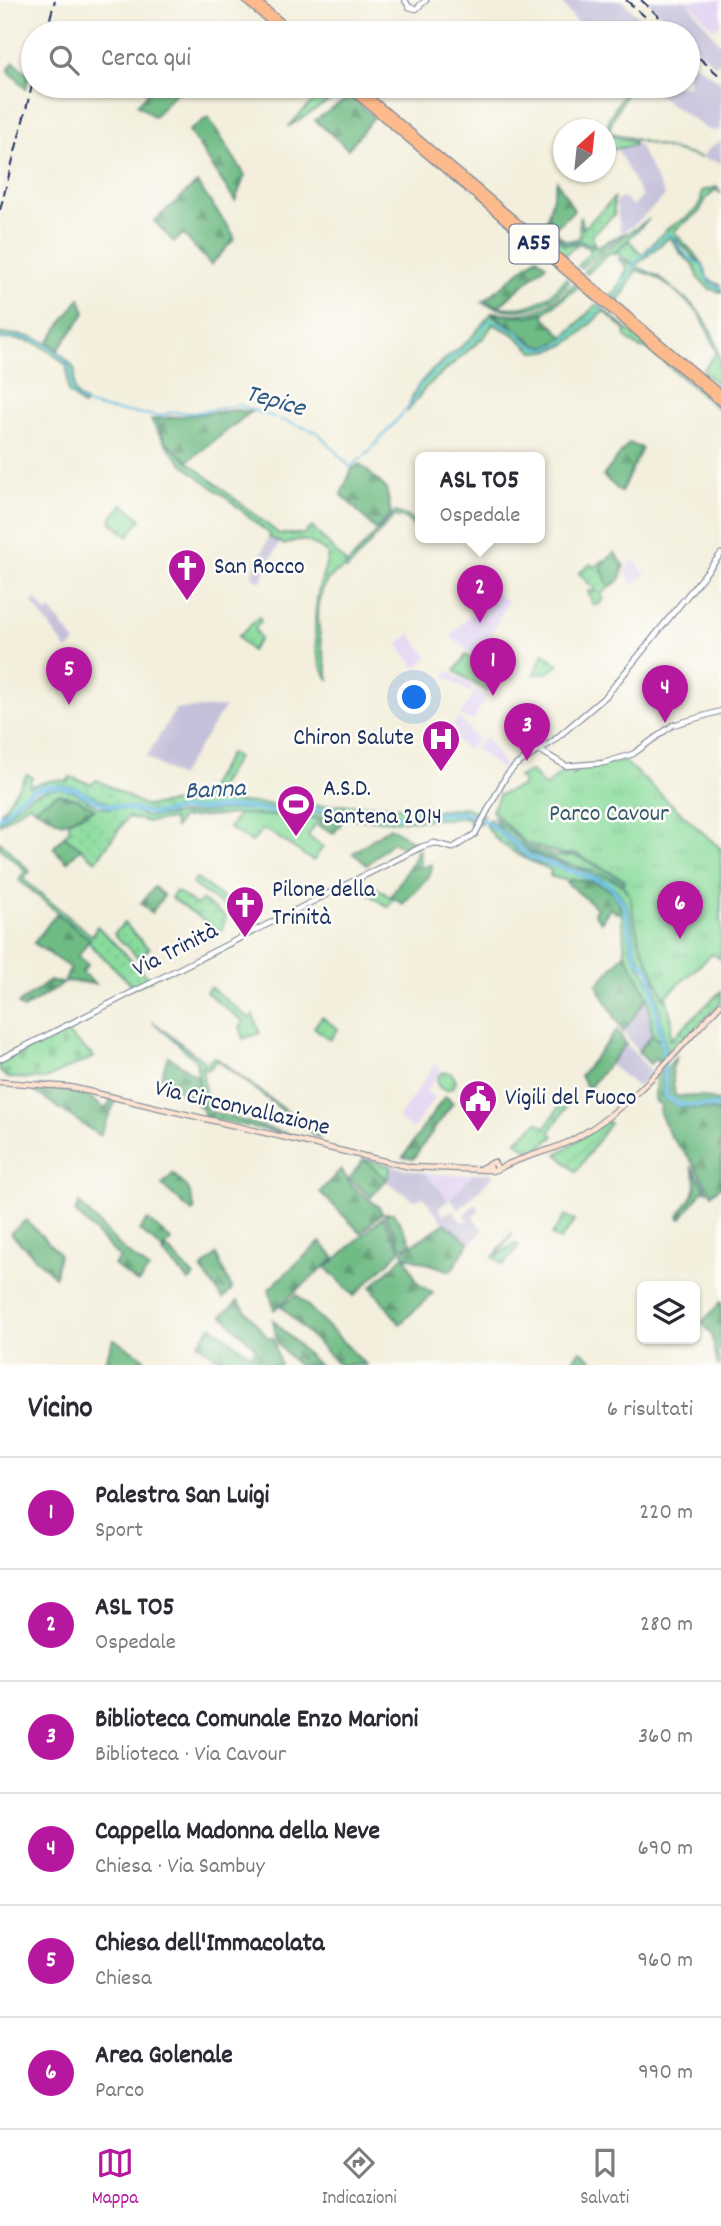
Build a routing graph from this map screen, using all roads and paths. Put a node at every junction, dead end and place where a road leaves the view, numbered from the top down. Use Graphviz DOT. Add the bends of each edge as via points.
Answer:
graph roads {
  1 [pos="246,0"];
  2 [pos="254,0"];
  3 [pos="426,0"];
  4 [pos="404,1"];
  5 [pos="271,21"];
  6 [pos="279,21"];
  7 [pos="361,98"];
  8 [pos="369,98"];
  9 [pos="721,395"];
  10 [pos="721,402"];
  11 [pos="721,554"];
  12 [pos="721,711"];
  13 [pos="540,751"];
  14 [pos="721,1004"];
  15 [pos="0,1059"];
  16 [pos="0,1082"];
  1 -- 5 [label="highway"];
  2 -- 6 [label="highway"];
  3 -- 4 [label="street" via="416,9"];
  7 -- 10 [label="highway, A55"];
  8 -- 9 [label="highway, A55"];
  11 -- 13 [label="street" via="610,691"];
  12 -- 13 [label="street" via="673,725 633,754 601,764 566,766"];
  13 -- 15 [label="street, Via Trinità" via="506,776 475,834 456,847 430,843"];
  14 -- 16 [label="main road, Via Circonvallazione" via="625,1103 588,1131 552,1150 490,1168 410,1167 70,1087"];
}
